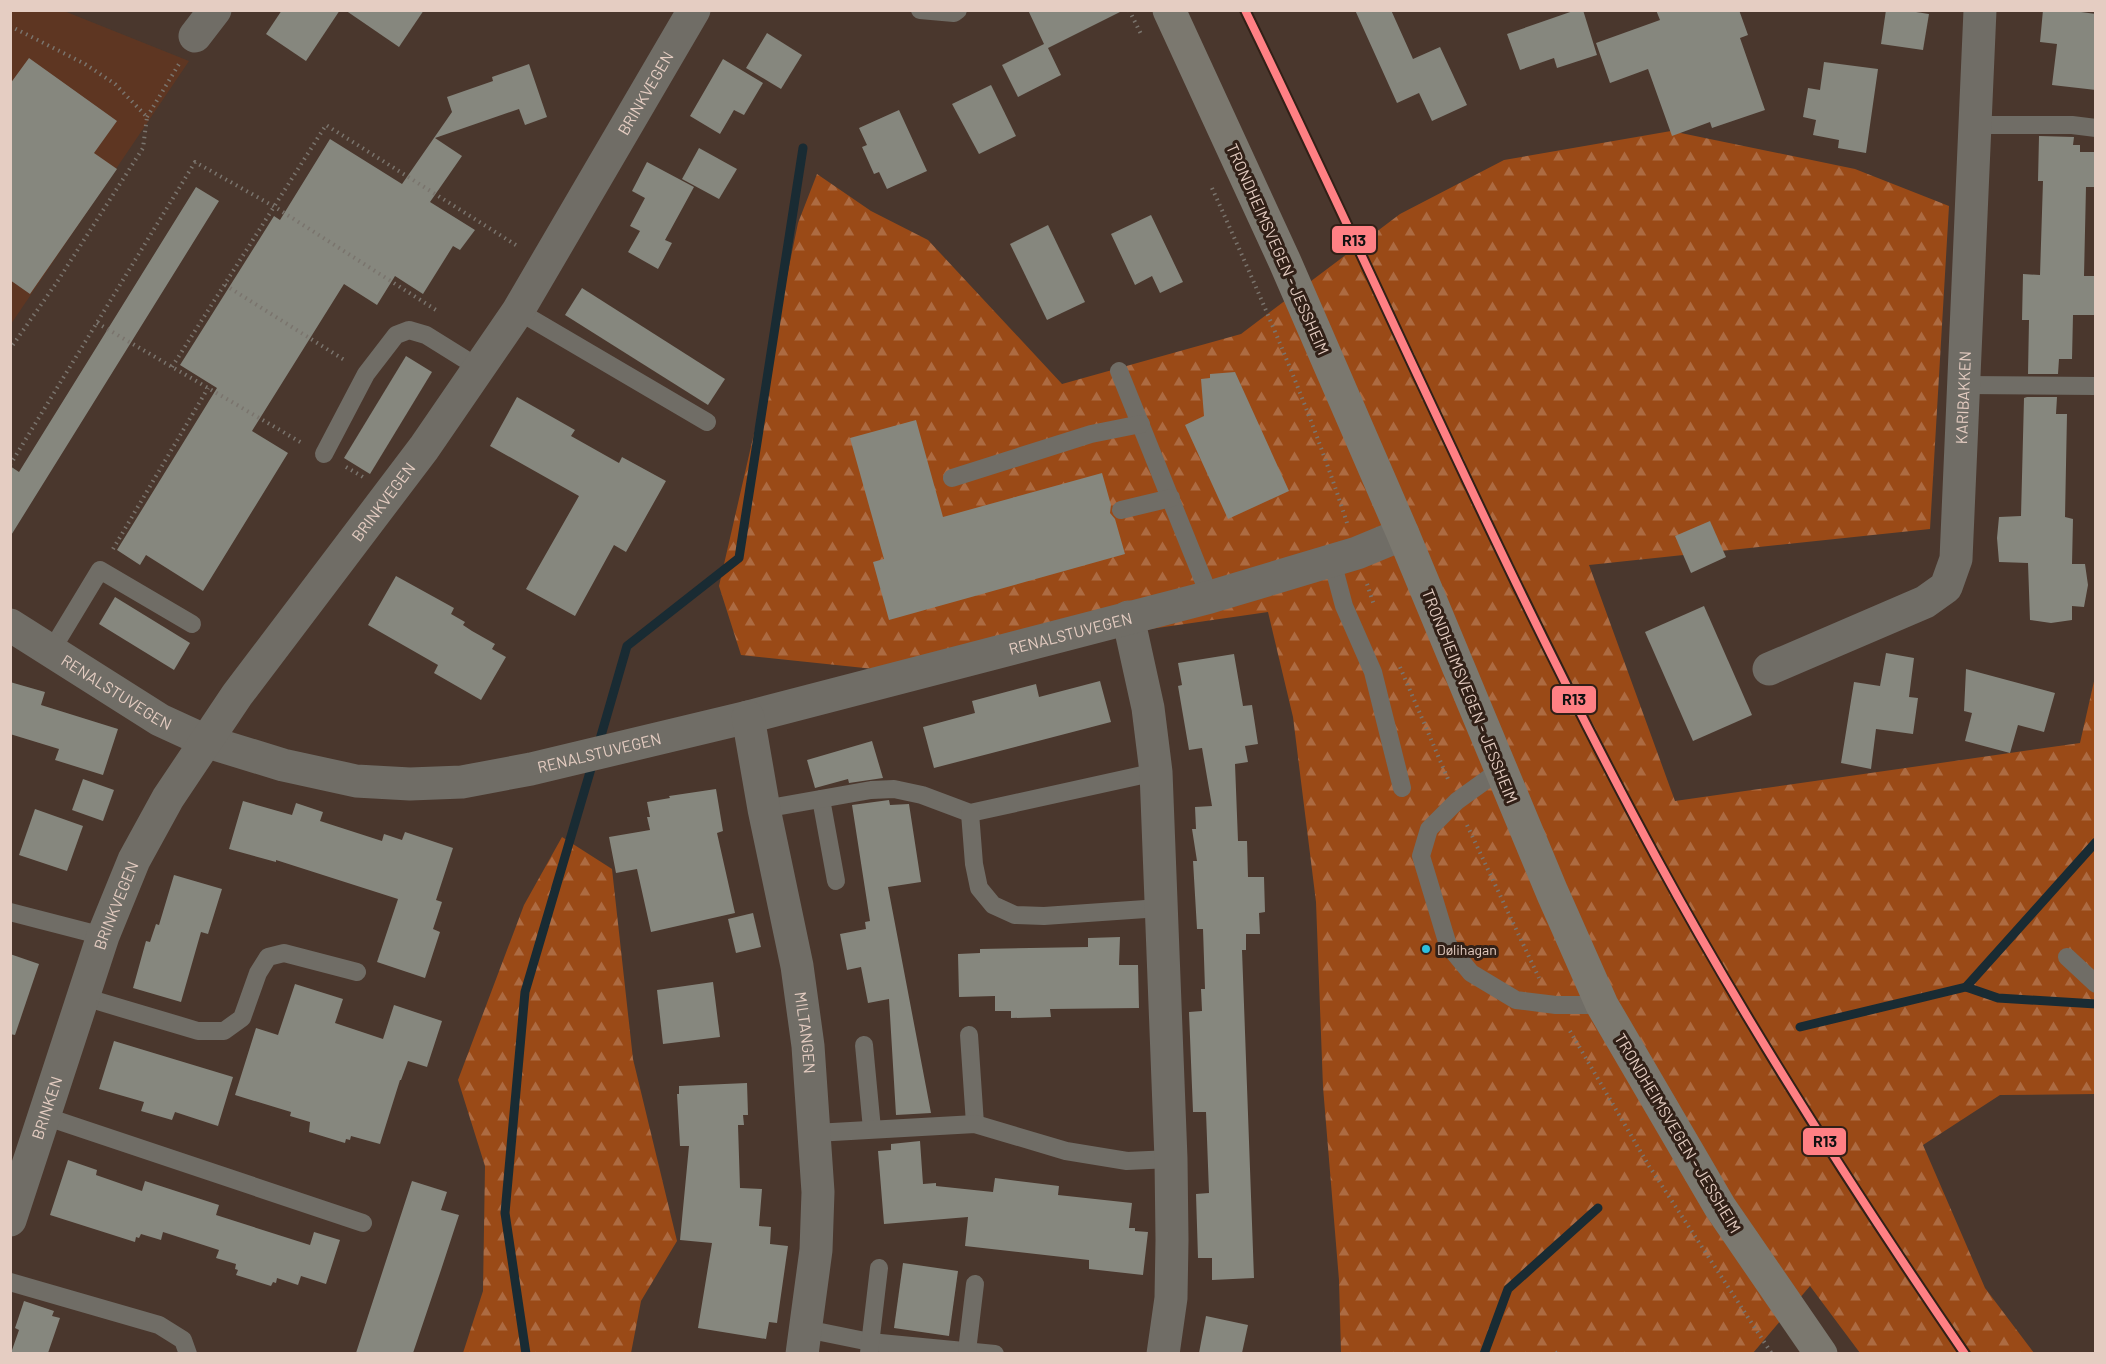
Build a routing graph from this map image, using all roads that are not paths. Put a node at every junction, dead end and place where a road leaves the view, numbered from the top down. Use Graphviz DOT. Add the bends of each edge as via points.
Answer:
graph roads {
  1 [pos="215,10"];
  2 [pos="694,10"];
  3 [pos="920,10"];
  4 [pos="958,10"];
  5 [pos="1169,10"];
  6 [pos="1980,10"];
  7 [pos="195,36"];
  8 [pos="1976,125"];
  9 [pos="2096,128"];
  10 [pos="518,311"];
  11 [pos="479,368"];
  12 [pos="1119,371"];
  13 [pos="1965,385"];
  14 [pos="2096,386"];
  15 [pos="707,422"];
  16 [pos="1141,424"];
  17 [pos="324,454"];
  18 [pos="952,477"];
  19 [pos="1171,498"];
  20 [pos="1121,510"];
  21 [pos="1403,534"];
  22 [pos="1344,557"];
  23 [pos="1210,597"];
  24 [pos="1128,617"];
  25 [pos="192,624"];
  26 [pos="10,625"];
  27 [pos="51,651"];
  28 [pos="1769,669"];
  29 [pos="748,717"];
  30 [pos="208,742"];
  31 [pos="1500,770"];
  32 [pos="1156,772"];
  33 [pos="1402,788"];
  34 [pos="821,799"];
  35 [pos="764,809"];
  36 [pos="969,813"];
  37 [pos="836,881"];
  38 [pos="1160,908"];
  39 [pos="10,912"];
  40 [pos="103,936"];
  41 [pos="2067,957"];
  42 [pos="357,972"];
  43 [pos="2096,984"];
  44 [pos="84,997"];
  45 [pos="1602,1005"];
  46 [pos="969,1035"];
  47 [pos="864,1045"];
  48 [pos="44,1116"];
  49 [pos="975,1124"];
  50 [pos="872,1129"];
  51 [pos="815,1133"];
  52 [pos="21,1150"];
  53 [pos="1171,1160"];
  54 [pos="10,1220"];
  55 [pos="363,1223"];
  56 [pos="879,1268"];
  57 [pos="10,1282"];
  58 [pos="975,1284"];
  59 [pos="804,1341"];
  60 [pos="869,1348"];
  61 [pos="967,1351"];
  62 [pos="188,1353"];
  63 [pos="994,1353"];
  64 [pos="1163,1353"];
  65 [pos="1821,1353"];
  1 -- 7 [label="street"];
  2 -- 10 [label="street, BRINKVEGEN"];
  3 -- 4 [label="lane"];
  5 -- 21 [label="main road, TRONDHEIMSVEGEN - JESSHEIM" via="1286,262"];
  6 -- 8 [label="street, KARIBAKKEN"];
  8 -- 9 [label="lane" via="2072,124"];
  8 -- 13 [label="street, KARIBAKKEN"];
  10 -- 11 [label="street, BRINKVEGEN"];
  10 -- 15 [label="lane"];
  11 -- 17 [label="lane" via="426,335 409,330 396,335 366,374"];
  11 -- 30 [label="street, BRINKVEGEN" via="237,695"];
  12 -- 16 [label="lane"];
  13 -- 14 [label="lane"];
  13 -- 28 [label="street, KARIBAKKEN" via="1956,559 1946,587 1925,602"];
  16 -- 18 [label="lane" via="1091,434"];
  16 -- 19 [label="lane"];
  19 -- 20 [label="lane"];
  19 -- 23 [label="lane"];
  21 -- 22 [label="street, RENALSTUVEGEN"];
  21 -- 31 [label="main road, TRONDHEIMSVEGEN - JESSHEIM"];
  22 -- 23 [label="street, RENALSTUVEGEN"];
  22 -- 33 [label="lane" via="1344,606 1373,672"];
  23 -- 24 [label="street, RENALSTUVEGEN"];
  24 -- 29 [label="street, RENALSTUVEGEN"];
  24 -- 32 [label="street" via="1148,708"];
  25 -- 27 [label="lane" via="100,570"];
  26 -- 27 [label="street, RENALSTUVEGEN"];
  27 -- 30 [label="street, RENALSTUVEGEN" via="160,720"];
  29 -- 30 [label="street, RENALSTUVEGEN" via="531,770 462,782 356,781 283,765"];
  29 -- 35 [label="street, MILTANGEN"];
  30 -- 40 [label="street, BRINKVEGEN" via="168,798 134,860"];
  31 -- 45 [label="main road, TRONDHEIMSVEGEN - JESSHEIM"];
  31 -- 45 [label="lane" via="1457,801 1430,829 1421,856 1448,945 1470,973 1516,1000"];
  32 -- 36 [label="lane"];
  32 -- 38 [label="street"];
  34 -- 35 [label="lane"];
  34 -- 36 [label="lane" via="894,789"];
  34 -- 37 [label="lane"];
  35 -- 51 [label="street, MILTANGEN" via="797,966"];
  36 -- 38 [label="lane" via="979,888 993,904 1015,915"];
  38 -- 53 [label="street"];
  39 -- 40 [label="lane"];
  40 -- 44 [label="street, BRINKVEGEN"];
  41 -- 43 [label="lane"];
  42 -- 44 [label="lane" via="284,953 268,957 242,1018 224,1030 198,1031"];
  44 -- 48 [label="street, BRINKEN"];
  45 -- 65 [label="main road, TRONDHEIMSVEGEN - JESSHEIM" via="1720,1207"];
  46 -- 49 [label="lane"];
  47 -- 50 [label="lane"];
  48 -- 52 [label="street, BRINKEN"];
  48 -- 55 [label="lane"];
  49 -- 50 [label="lane"];
  49 -- 53 [label="lane" via="1066,1151 1127,1161"];
  50 -- 51 [label="lane"];
  51 -- 59 [label="street, MILTANGEN" via="816,1250"];
  52 -- 54 [label="street, BRINKEN"];
  53 -- 64 [label="street" via="1171,1298"];
  56 -- 60 [label="lane"];
  57 -- 62 [label="lane" via="159,1325 183,1340"];
  58 -- 61 [label="lane"];
  59 -- 60 [label="lane"];
  60 -- 61 [label="lane"];
  61 -- 63 [label="lane"];
}
